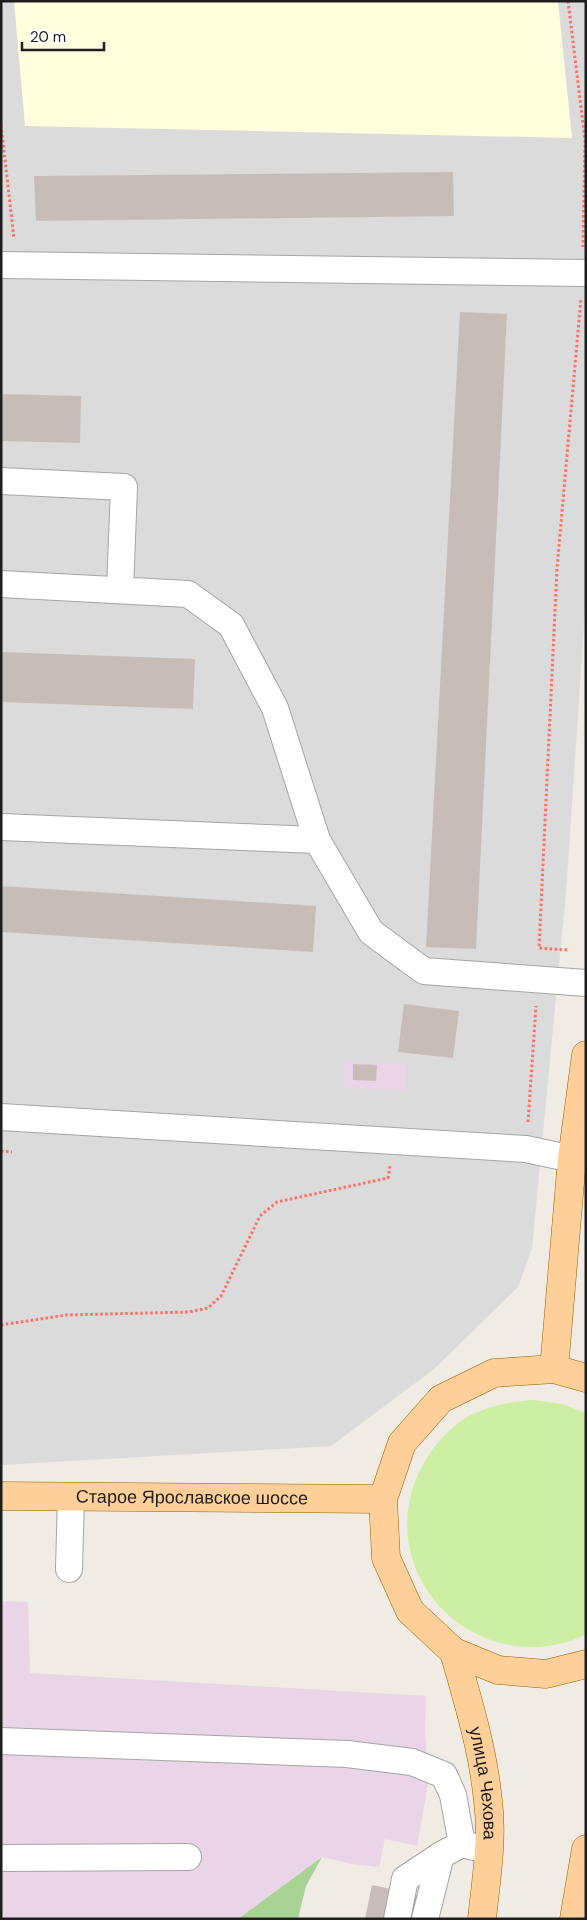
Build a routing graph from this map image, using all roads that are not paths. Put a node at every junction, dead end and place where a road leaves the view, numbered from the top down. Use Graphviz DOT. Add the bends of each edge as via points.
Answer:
graph roads {
  1 [pos="8,256"];
  2 [pos="584,273"];
  3 [pos="1,481"];
  4 [pos="1,584"];
  5 [pos="120,590"];
  6 [pos="1,827"];
  7 [pos="317,840"];
  8 [pos="586,983"];
  9 [pos="586,1055"];
  10 [pos="1,1117"];
  11 [pos="581,1123"];
  12 [pos="572,1159"];
  13 [pos="554,1369"];
  14 [pos="586,1378"];
  15 [pos="1,1496"];
  16 [pos="71,1496"];
  17 [pos="382,1499"];
  18 [pos="69,1569"];
  19 [pos="454,1652"];
  20 [pos="586,1664"];
  21 [pos="1,1741"];
  22 [pos="586,1849"];
  23 [pos="452,1850"];
  24 [pos="489,1850"];
  25 [pos="188,1857"];
  26 [pos="1,1858"];
  27 [pos="397,1919"];
  28 [pos="425,1919"];
  29 [pos="482,1919"];
  30 [pos="574,1919"];
  1 -- 2 [label="lane"];
  3 -- 5 [label="lane" via="124,487"];
  4 -- 5 [label="lane"];
  5 -- 7 [label="lane" via="188,594 231,625 274,708"];
  6 -- 7 [label="lane"];
  7 -- 8 [label="lane" via="371,932 424,971"];
  9 -- 11 [label="main road"];
  10 -- 12 [label="lane" via="526,1149"];
  11 -- 12 [label="main road"];
  12 -- 13 [label="main road"];
  13 -- 14 [label="main road"];
  13 -- 17 [label="main road" via="494,1373 441,1399 402,1443"];
  15 -- 16 [label="main road, Старое Ярославское шоссе"];
  16 -- 17 [label="main road, Старое Ярославское шоссе"];
  16 -- 18 [label="lane"];
  17 -- 19 [label="main road" via="386,1558 410,1612"];
  19 -- 20 [label="main road" via="498,1670 546,1674"];
  19 -- 24 [label="main road, улица Чехова" via="481,1754 489,1802"];
  21 -- 23 [label="lane" via="347,1754 412,1762 444,1775 453,1795"];
  22 -- 30 [label="main road"];
  23 -- 24 [label="lane"];
  23 -- 27 [label="lane" via="406,1879"];
  23 -- 28 [label="lane"];
  24 -- 29 [label="main road, улица Чехова"];
  25 -- 26 [label="lane"];
}
